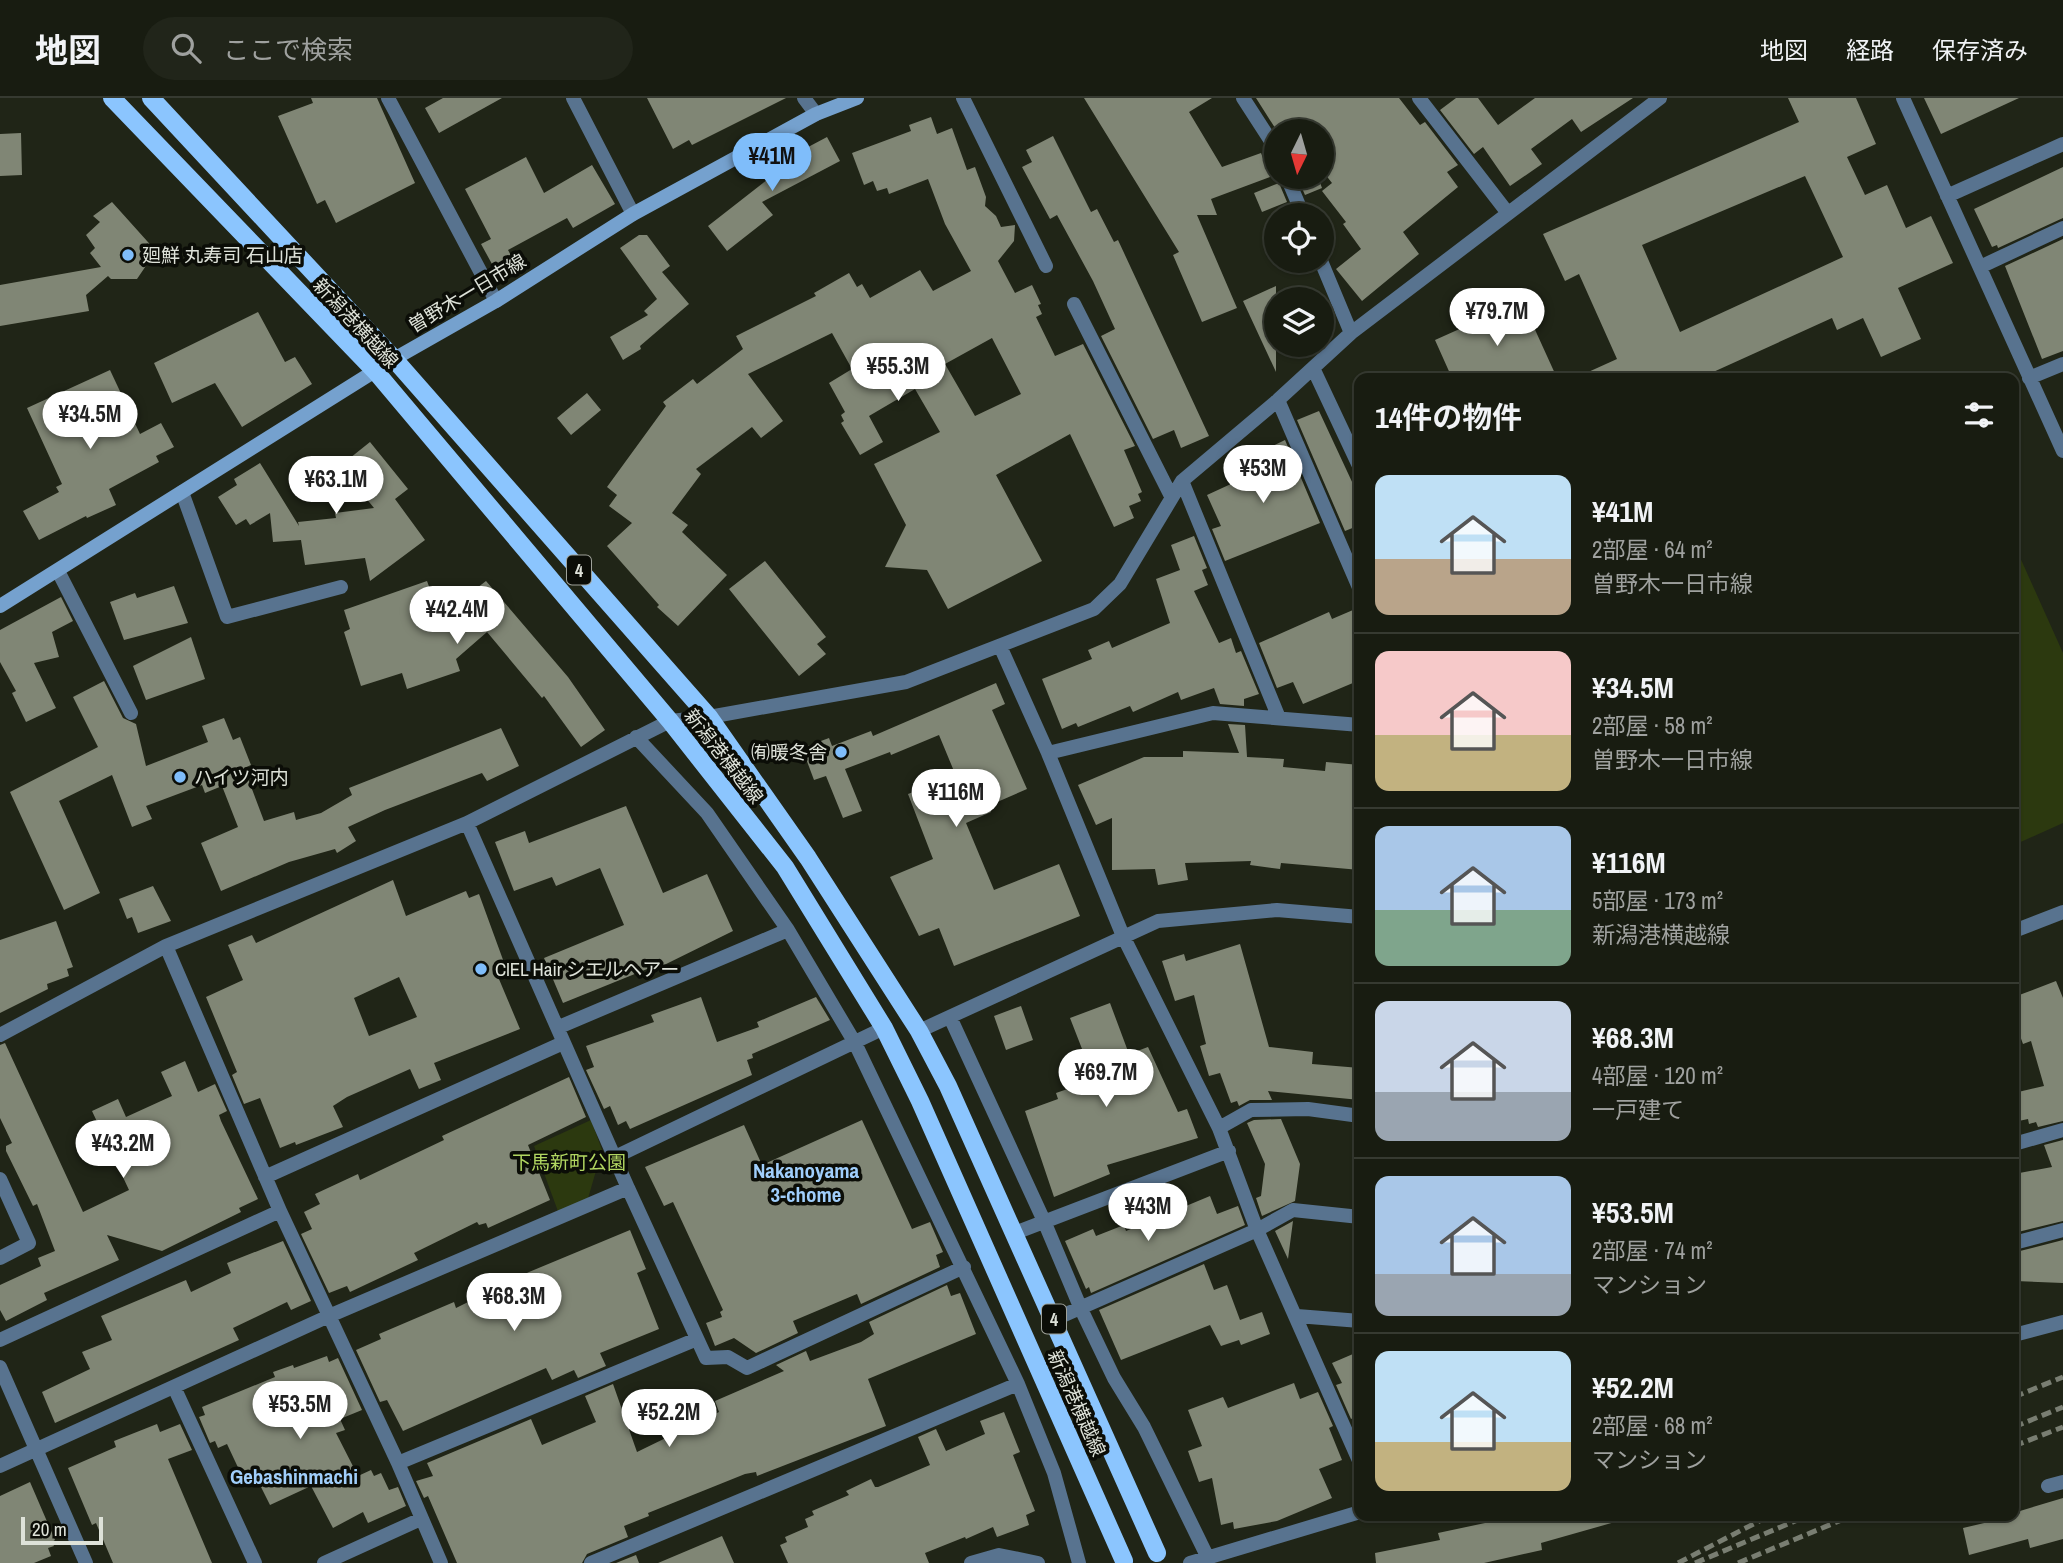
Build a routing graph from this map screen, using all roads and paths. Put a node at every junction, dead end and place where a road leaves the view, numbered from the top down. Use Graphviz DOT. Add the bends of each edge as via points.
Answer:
graph roads {
  1 [pos="111,98"];
  2 [pos="151,98"];
  3 [pos="388,98"];
  4 [pos="573,98"];
  5 [pos="804,98"];
  6 [pos="857,98"];
  7 [pos="963,98"];
  8 [pos="1243,98"];
  9 [pos="1419,98"];
  10 [pos="1660,98"];
  11 [pos="1903,98"];
  12 [pos="816,114"];
  13 [pos="1264,130"];
  14 [pos="2063,145"];
  15 [pos="1947,195"];
  16 [pos="1507,212"];
  17 [pos="634,214"];
  18 [pos="2063,228"];
  19 [pos="1046,266"];
  20 [pos="1980,267"];
  21 [pos="1326,273"];
  22 [pos="496,301"];
  23 [pos="1074,304"];
  24 [pos="1351,333"];
  25 [pos="394,359"];
  26 [pos="2063,364"];
  27 [pos="1313,368"];
  28 [pos="376,372"];
  29 [pos="2029,378"];
  30 [pos="1278,400"];
  31 [pos="2063,451"];
  32 [pos="1354,455"];
  33 [pos="1182,481"];
  34 [pos="182,492"];
  35 [pos="1171,496"];
  36 [pos="58,571"];
  37 [pos="1354,576"];
  38 [pos="341,587"];
  39 [pos="0,606"];
  40 [pos="1000,646"];
  41 [pos="131,713"];
  42 [pos="709,717"];
  43 [pos="1279,718"];
  44 [pos="670,721"];
  45 [pos="1354,724"];
  46 [pos="636,737"];
  47 [pos="1048,753"];
  48 [pos="467,823"];
  49 [pos="2063,912"];
  50 [pos="1354,916"];
  51 [pos="2019,928"];
  52 [pos="788,930"];
  53 [pos="1123,936"];
  54 [pos="166,946"];
  55 [pos="950,1017"];
  56 [pos="559,1027"];
  57 [pos="884,1028"];
  58 [pos="919,1031"];
  59 [pos="0,1035"];
  60 [pos="563,1043"];
  61 [pos="855,1043"];
  62 [pos="1354,1115"];
  63 [pos="1219,1128"];
  64 [pos="2063,1130"];
  65 [pos="2019,1143"];
  66 [pos="1229,1152"];
  67 [pos="615,1157"];
  68 [pos="265,1177"];
  69 [pos="0,1179"];
  70 [pos="628,1188"];
  71 [pos="280,1211"];
  72 [pos="1354,1216"];
  73 [pos="1044,1221"];
  74 [pos="1257,1230"];
  75 [pos="2063,1230"];
  76 [pos="1015,1233"];
  77 [pos="2019,1242"];
  78 [pos="0,1258"];
  79 [pos="964,1267"];
  80 [pos="1080,1309"];
  81 [pos="329,1316"];
  82 [pos="1297,1316"];
  83 [pos="1055,1319"];
  84 [pos="1354,1321"];
  85 [pos="2063,1322"];
  86 [pos="2019,1334"];
  87 [pos="696,1339"];
  88 [pos="0,1340"];
  89 [pos="0,1367"];
  90 [pos="1018,1384"];
  91 [pos="174,1387"];
  92 [pos="38,1448"];
  93 [pos="1354,1449"];
  94 [pos="398,1463"];
  95 [pos="0,1466"];
  96 [pos="2063,1482"];
  97 [pos="2048,1486"];
  98 [pos="1354,1514"];
  99 [pos="421,1519"];
  100 [pos="1157,1553"];
  101 [pos="1208,1558"];
  102 [pos="1124,1561"];
  103 [pos="86,1563"];
  104 [pos="255,1563"];
  105 [pos="324,1563"];
  106 [pos="441,1563"];
  107 [pos="591,1563"];
  108 [pos="971,1563"];
  109 [pos="1038,1563"];
  110 [pos="1079,1563"];
  111 [pos="1190,1563"];
  1 -- 28 [label="main road, 新潟港横越線 / 4"];
  2 -- 25 [label="main road, 新潟港横越線 / 4"];
  3 -- 22 [label="street"];
  4 -- 17 [label="street"];
  5 -- 12 [label="street"];
  6 -- 12 [label="main road, 曽野木一日市線"];
  7 -- 19 [label="street"];
  8 -- 13 [label="street"];
  9 -- 16 [label="street"];
  10 -- 16 [label="street"];
  11 -- 15 [label="street"];
  12 -- 17 [label="main road, 曽野木一日市線"];
  14 -- 15 [label="street"];
  15 -- 20 [label="street"];
  16 -- 24 [label="street"];
  17 -- 22 [label="main road, 曽野木一日市線"];
  18 -- 20 [label="street"];
  20 -- 29 [label="street"];
  21 -- 24 [label="street"];
  22 -- 25 [label="main road, 曽野木一日市線"];
  23 -- 35 [label="street"];
  24 -- 27 [label="street"];
  25 -- 28 [label="main road, 曽野木一日市線"];
  25 -- 42 [label="main road, 新潟港横越線 / 4"];
  26 -- 29 [label="street"];
  27 -- 30 [label="street"];
  27 -- 32 [label="street"];
  28 -- 34 [label="main road, 曽野木一日市線"];
  28 -- 44 [label="main road, 新潟港横越線 / 4"];
  29 -- 31 [label="street"];
  30 -- 33 [label="street"];
  30 -- 37 [label="street"];
  33 -- 35 [label="street"];
  33 -- 43 [label="street"];
  34 -- 36 [label="main road, 曽野木一日市線"];
  34 -- 38 [label="street" via="227,617"];
  35 -- 40 [label="street" via="1110,596 1094,609"];
  36 -- 39 [label="main road, 曽野木一日市線"];
  36 -- 41 [label="street"];
  40 -- 42 [label="street" via="906,682"];
  40 -- 47 [label="street"];
  42 -- 44 [label="street"];
  42 -- 58 [label="main road, 新潟港横越線 / 4" via="808,858"];
  43 -- 45 [label="street"];
  43 -- 47 [label="street" via="1213,713"];
  44 -- 46 [label="street"];
  44 -- 57 [label="main road, 新潟港横越線 / 4" via="785,867"];
  46 -- 48 [label="street"];
  46 -- 52 [label="street" via="707,813"];
  47 -- 53 [label="street"];
  48 -- 54 [label="street"];
  48 -- 56 [label="street"];
  49 -- 51 [label="street"];
  50 -- 53 [label="street" via="1277,910 1158,921"];
  52 -- 56 [label="street"];
  52 -- 61 [label="street"];
  53 -- 55 [label="street"];
  53 -- 63 [label="street"];
  54 -- 59 [label="street"];
  54 -- 68 [label="street"];
  55 -- 58 [label="street"];
  55 -- 73 [label="street"];
  56 -- 60 [label="street"];
  57 -- 61 [label="street"];
  57 -- 102 [label="main road, 新潟港横越線 / 4"];
  58 -- 76 [label="main road, 新潟港横越線 / 4"];
  60 -- 67 [label="street"];
  60 -- 68 [label="street"];
  61 -- 67 [label="street"];
  61 -- 79 [label="street"];
  62 -- 63 [label="street" via="1308,1109 1251,1110"];
  63 -- 66 [label="street"];
  64 -- 65 [label="street"];
  66 -- 73 [label="street"];
  66 -- 74 [label="street"];
  67 -- 70 [label="street"];
  68 -- 71 [label="street"];
  69 -- 78 [label="street" via="29,1243"];
  70 -- 81 [label="street"];
  70 -- 87 [label="street"];
  71 -- 81 [label="street"];
  71 -- 88 [label="street"];
  72 -- 74 [label="street" via="1293,1210"];
  73 -- 76 [label="street"];
  73 -- 80 [label="street"];
  74 -- 80 [label="street"];
  74 -- 82 [label="street"];
  75 -- 77 [label="street"];
  76 -- 83 [label="main road, 新潟港横越線 / 4"];
  79 -- 87 [label="street" via="747,1368 728,1357 706,1358"];
  79 -- 90 [label="street"];
  80 -- 83 [label="street"];
  80 -- 101 [label="street"];
  81 -- 91 [label="street"];
  81 -- 94 [label="street"];
  82 -- 84 [label="street"];
  82 -- 93 [label="street"];
  83 -- 100 [label="main road, 新潟港横越線 / 4"];
  85 -- 86 [label="street"];
  87 -- 94 [label="street"];
  89 -- 92 [label="street"];
  90 -- 107 [label="street"];
  90 -- 110 [label="street" via="1054,1473"];
  91 -- 92 [label="street"];
  91 -- 104 [label="street"];
  92 -- 95 [label="street"];
  92 -- 103 [label="street"];
  94 -- 99 [label="street"];
  96 -- 97 [label="street"];
  98 -- 101 [label="street"];
  99 -- 105 [label="street"];
  99 -- 106 [label="street"];
  101 -- 111 [label="street"];
  108 -- 109 [label="street" via="999,1555"];
}
